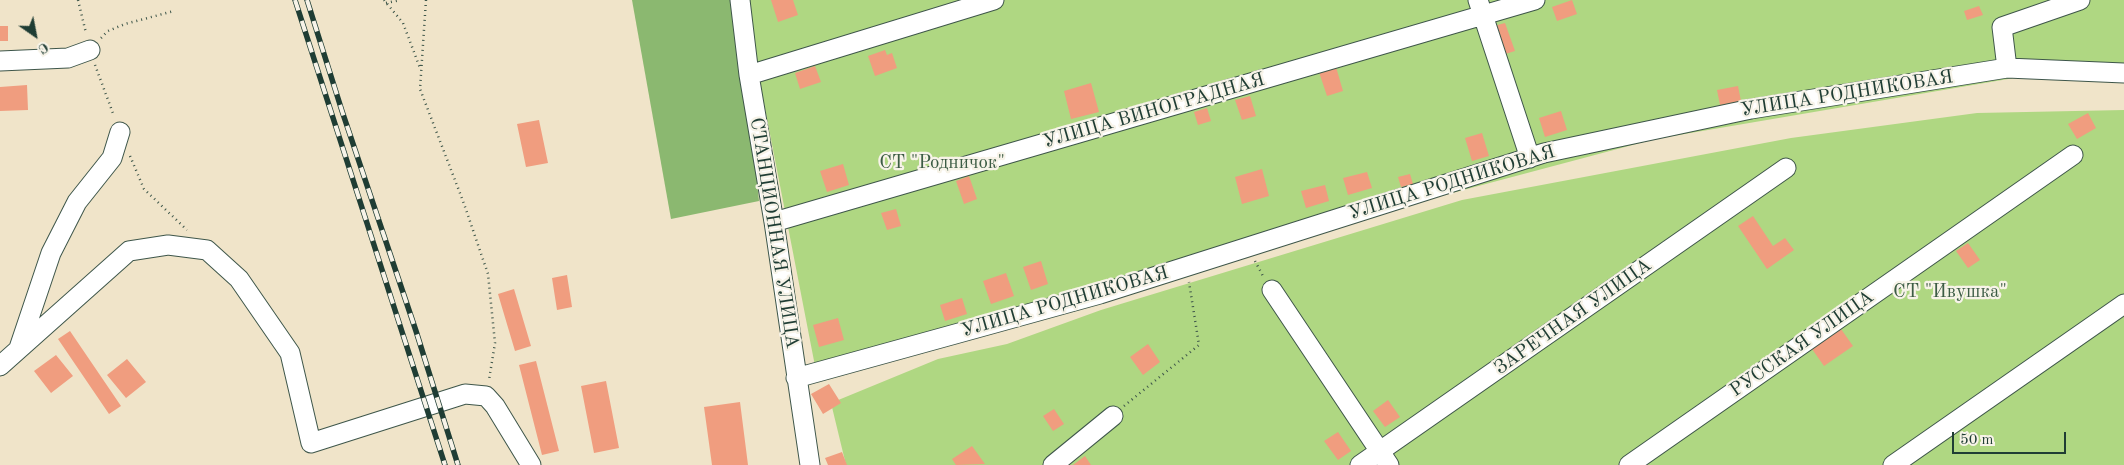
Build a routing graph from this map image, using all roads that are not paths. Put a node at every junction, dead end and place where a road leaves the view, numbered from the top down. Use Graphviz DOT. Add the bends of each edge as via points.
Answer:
graph roads {
  1 [pos="740,0"];
  2 [pos="994,0"];
  3 [pos="1534,0"];
  4 [pos="2080,0"];
  5 [pos="1480,8"];
  6 [pos="90,50"];
  7 [pos="0,61"];
  8 [pos="2007,68"];
  9 [pos="2124,73"];
  10 [pos="749,75"];
  11 [pos="120,132"];
  12 [pos="2073,155"];
  13 [pos="1530,158"];
  14 [pos="1786,168"];
  15 [pos="774,222"];
  16 [pos="1272,290"];
  17 [pos="2124,304"];
  18 [pos="19,349"];
  19 [pos="0,366"];
  20 [pos="796,378"];
  21 [pos="1113,416"];
  22 [pos="1384,458"];
  23 [pos="531,465"];
  24 [pos="810,465"];
  25 [pos="1053,465"];
  26 [pos="1360,465"];
  27 [pos="1629,465"];
  28 [pos="1892,465"];
  1 -- 10 [label="street, СТАНЦИОННАЯ УЛИЦА"];
  2 -- 10 [label="street"];
  3 -- 5 [label="street, УЛИЦА ВИНОГРАДНАЯ"];
  4 -- 8 [label="street" via="2002,27"];
  5 -- 13 [label="street"];
  5 -- 15 [label="street, УЛИЦА ВИНОГРАДНАЯ"];
  6 -- 7 [label="street" via="68,58"];
  8 -- 9 [label="street, УЛИЦА РОДНИКОВАЯ"];
  8 -- 13 [label="street, УЛИЦА РОДНИКОВАЯ" via="1752,108"];
  10 -- 15 [label="street, СТАНЦИОННАЯ УЛИЦА"];
  11 -- 18 [label="street" via="112,158 77,202 51,253"];
  12 -- 27 [label="street, РУССКАЯ УЛИЦА"];
  13 -- 20 [label="street, УЛИЦА РОДНИКОВАЯ" via="1100,294"];
  14 -- 22 [label="street, ЗАРЕЧНАЯ УЛИЦА"];
  15 -- 20 [label="street, СТАНЦИОННАЯ УЛИЦА"];
  16 -- 22 [label="street"];
  17 -- 28 [label="street"];
  18 -- 19 [label="street"];
  18 -- 23 [label="street" via="129,251 168,245 207,250 239,278 290,353 311,443 465,394 486,396 496,406"];
  20 -- 24 [label="street, СТАНЦИОННАЯ УЛИЦА"];
  21 -- 25 [label="street"];
  22 -- 26 [label="street, ЗАРЕЧНАЯ УЛИЦА"];
}
